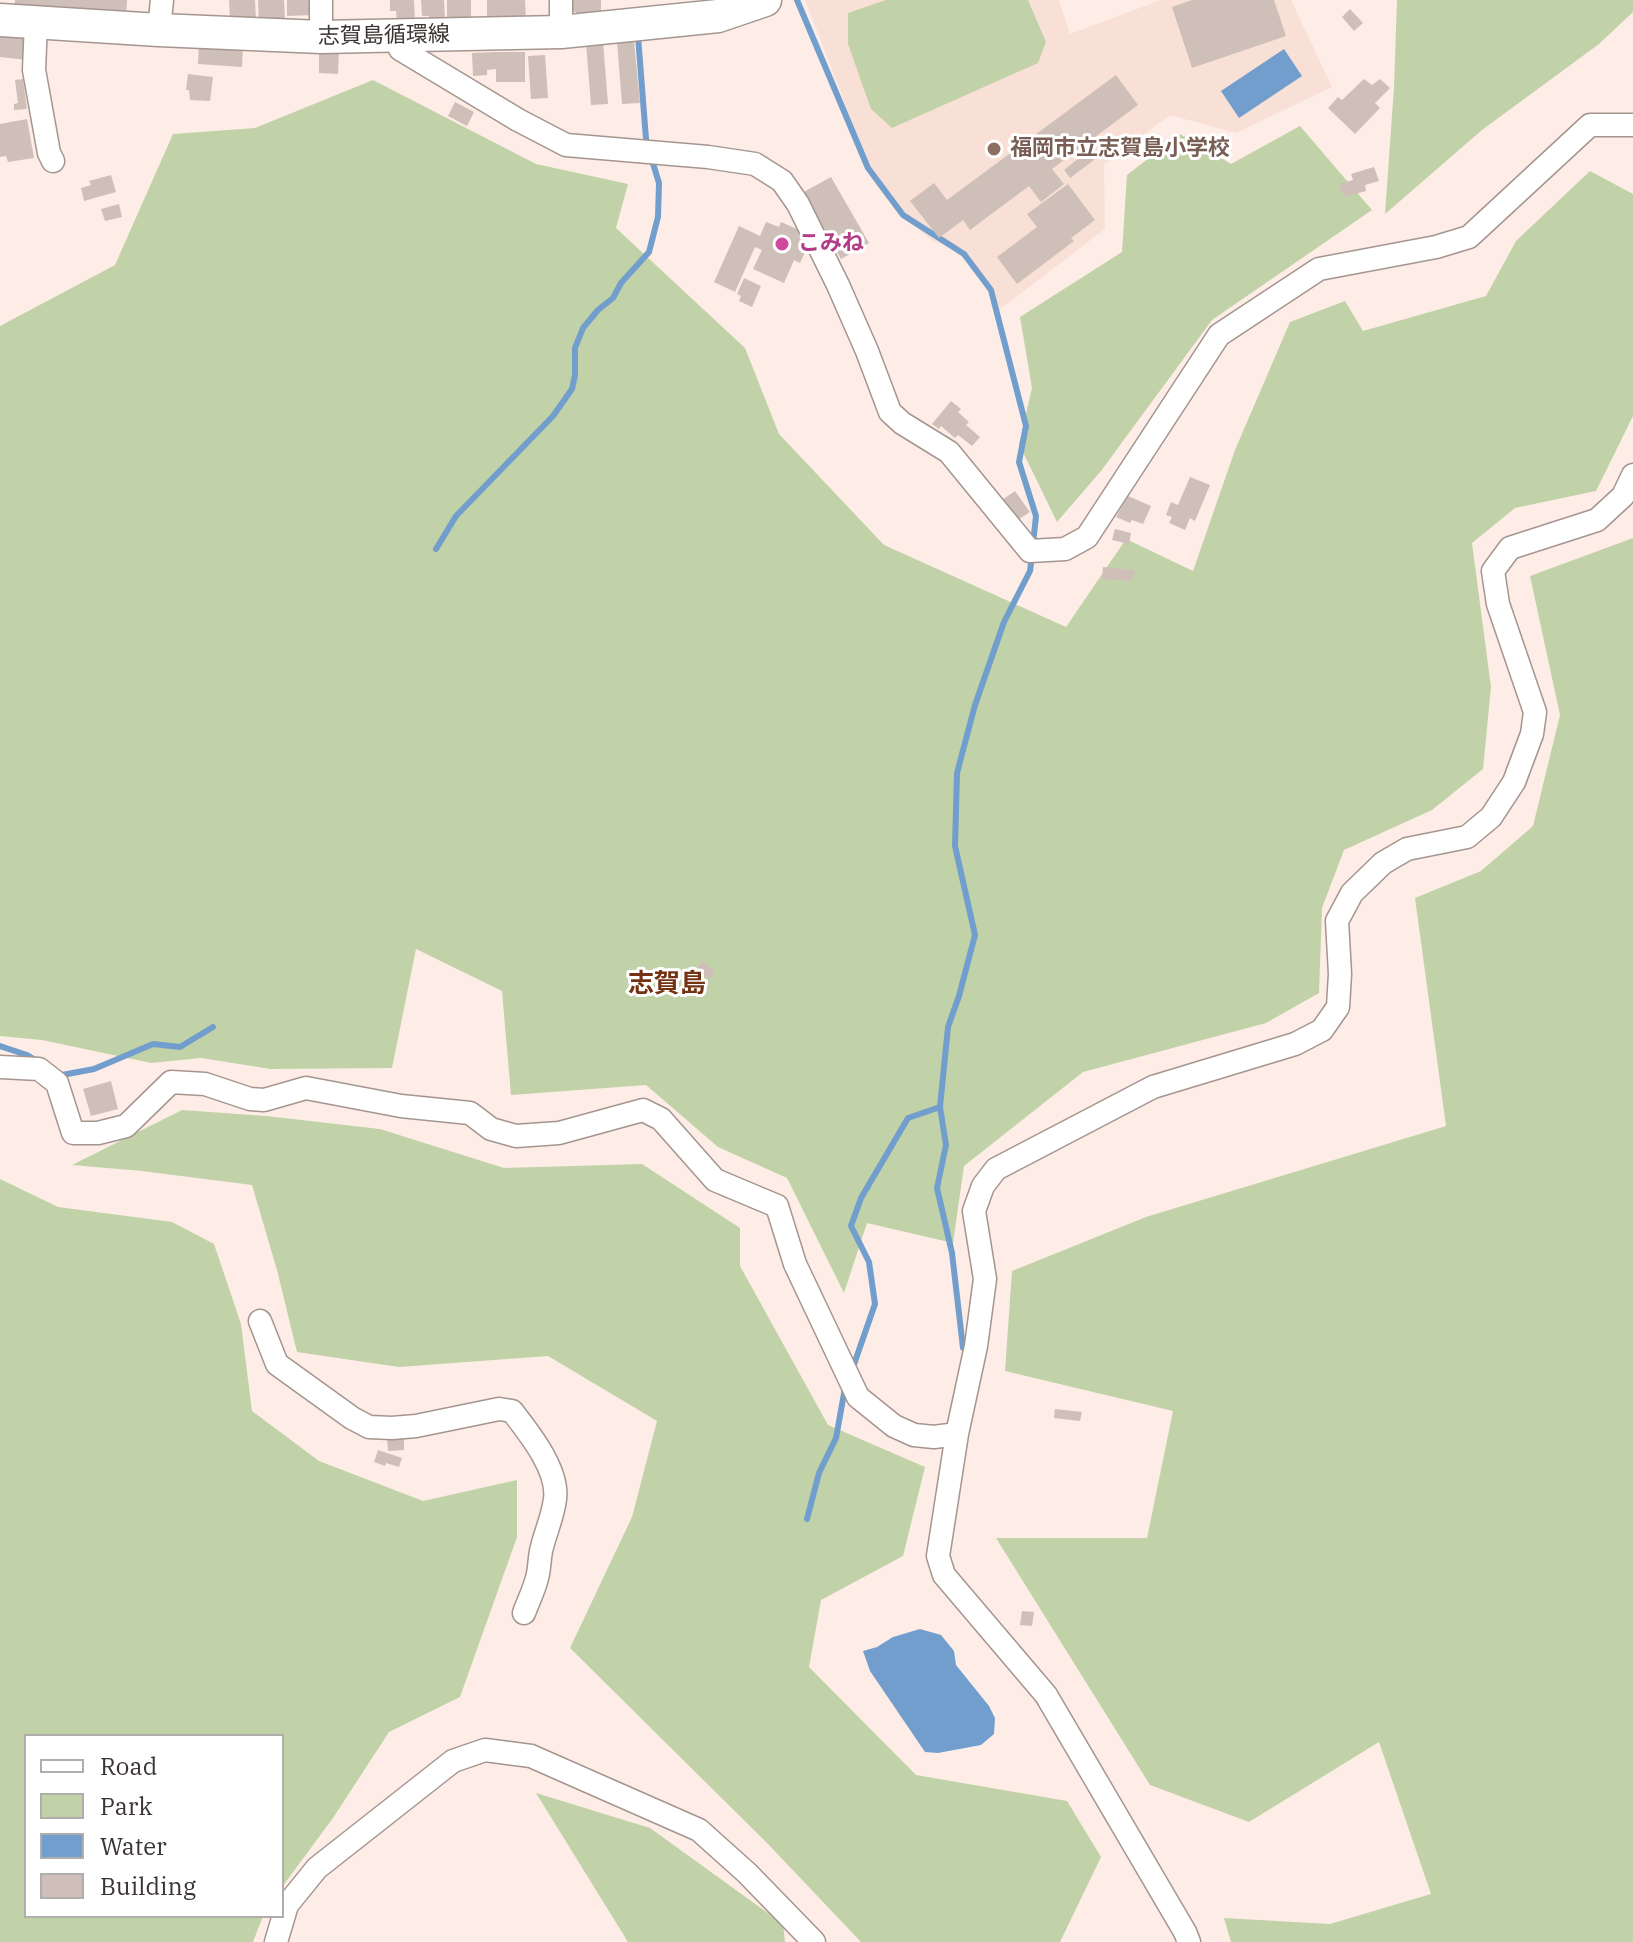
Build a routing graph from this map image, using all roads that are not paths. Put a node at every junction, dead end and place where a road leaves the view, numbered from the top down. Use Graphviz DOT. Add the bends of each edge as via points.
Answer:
graph roads {
  1 [pos="321,0"];
  2 [pos="561,0"];
  3 [pos="765,0"];
  4 [pos="160,15"];
  5 [pos="0,20"];
  6 [pos="36,22"];
  7 [pos="561,32"];
  8 [pos="395,36"];
  9 [pos="321,37"];
  10 [pos="1633,125"];
  11 [pos="53,161"];
  12 [pos="1633,475"];
  13 [pos="0,1067"];
  14 [pos="260,1321"];
  15 [pos="957,1434"];
  16 [pos="524,1613"];
  17 [pos="284,1915"];
  18 [pos="283,1918"];
  19 [pos="276,1942"];
  20 [pos="814,1942"];
  21 [pos="1189,1942"];
  1 -- 9 [label="street"];
  2 -- 7 [label="street"];
  3 -- 7 [label="main road, 志賀島循環線" via="718,16"];
  4 -- 6 [label="main road, 志賀島循環線"];
  4 -- 9 [label="main road, 志賀島循環線"];
  5 -- 6 [label="main road, 志賀島循環線"];
  6 -- 11 [label="street" via="34,70"];
  7 -- 8 [label="main road, 志賀島循環線"];
  8 -- 9 [label="main road, 志賀島循環線"];
  8 -- 10 [label="street" via="400,49 566,145 755,164 782,181 838,285 890,412 949,452 1030,551 1065,549 1087,537 1219,335 1319,269 1469,237 1590,125"];
  12 -- 15 [label="street" via="1623,496 1597,520 1510,548 1493,571 1498,604 1535,712 1532,734 1514,782 1491,817 1467,837 1407,849 1383,863 1352,893 1337,921 1338,1007 1322,1030 1295,1044 1153,1087 996,1169 983,1186 974,1211 985,1279"];
  13 -- 15 [label="street" via="39,1069 57,1083 73,1133 126,1126 171,1082 205,1084 250,1099 306,1088 470,1113 491,1129 516,1136 559,1133 643,1110 661,1119 715,1180 777,1206 795,1264 858,1397 914,1435"];
  14 -- 16 [label="street" via="277,1364 369,1427 416,1426 512,1411 542,1454 556,1495 538,1577"];
  15 -- 21 [label="street" via="938,1556 944,1575 1046,1695"];
  17 -- 20 [label="street" via="317,1868 453,1761 485,1750 531,1756 699,1830"];
  18 -- 19 [label="street"];
}
